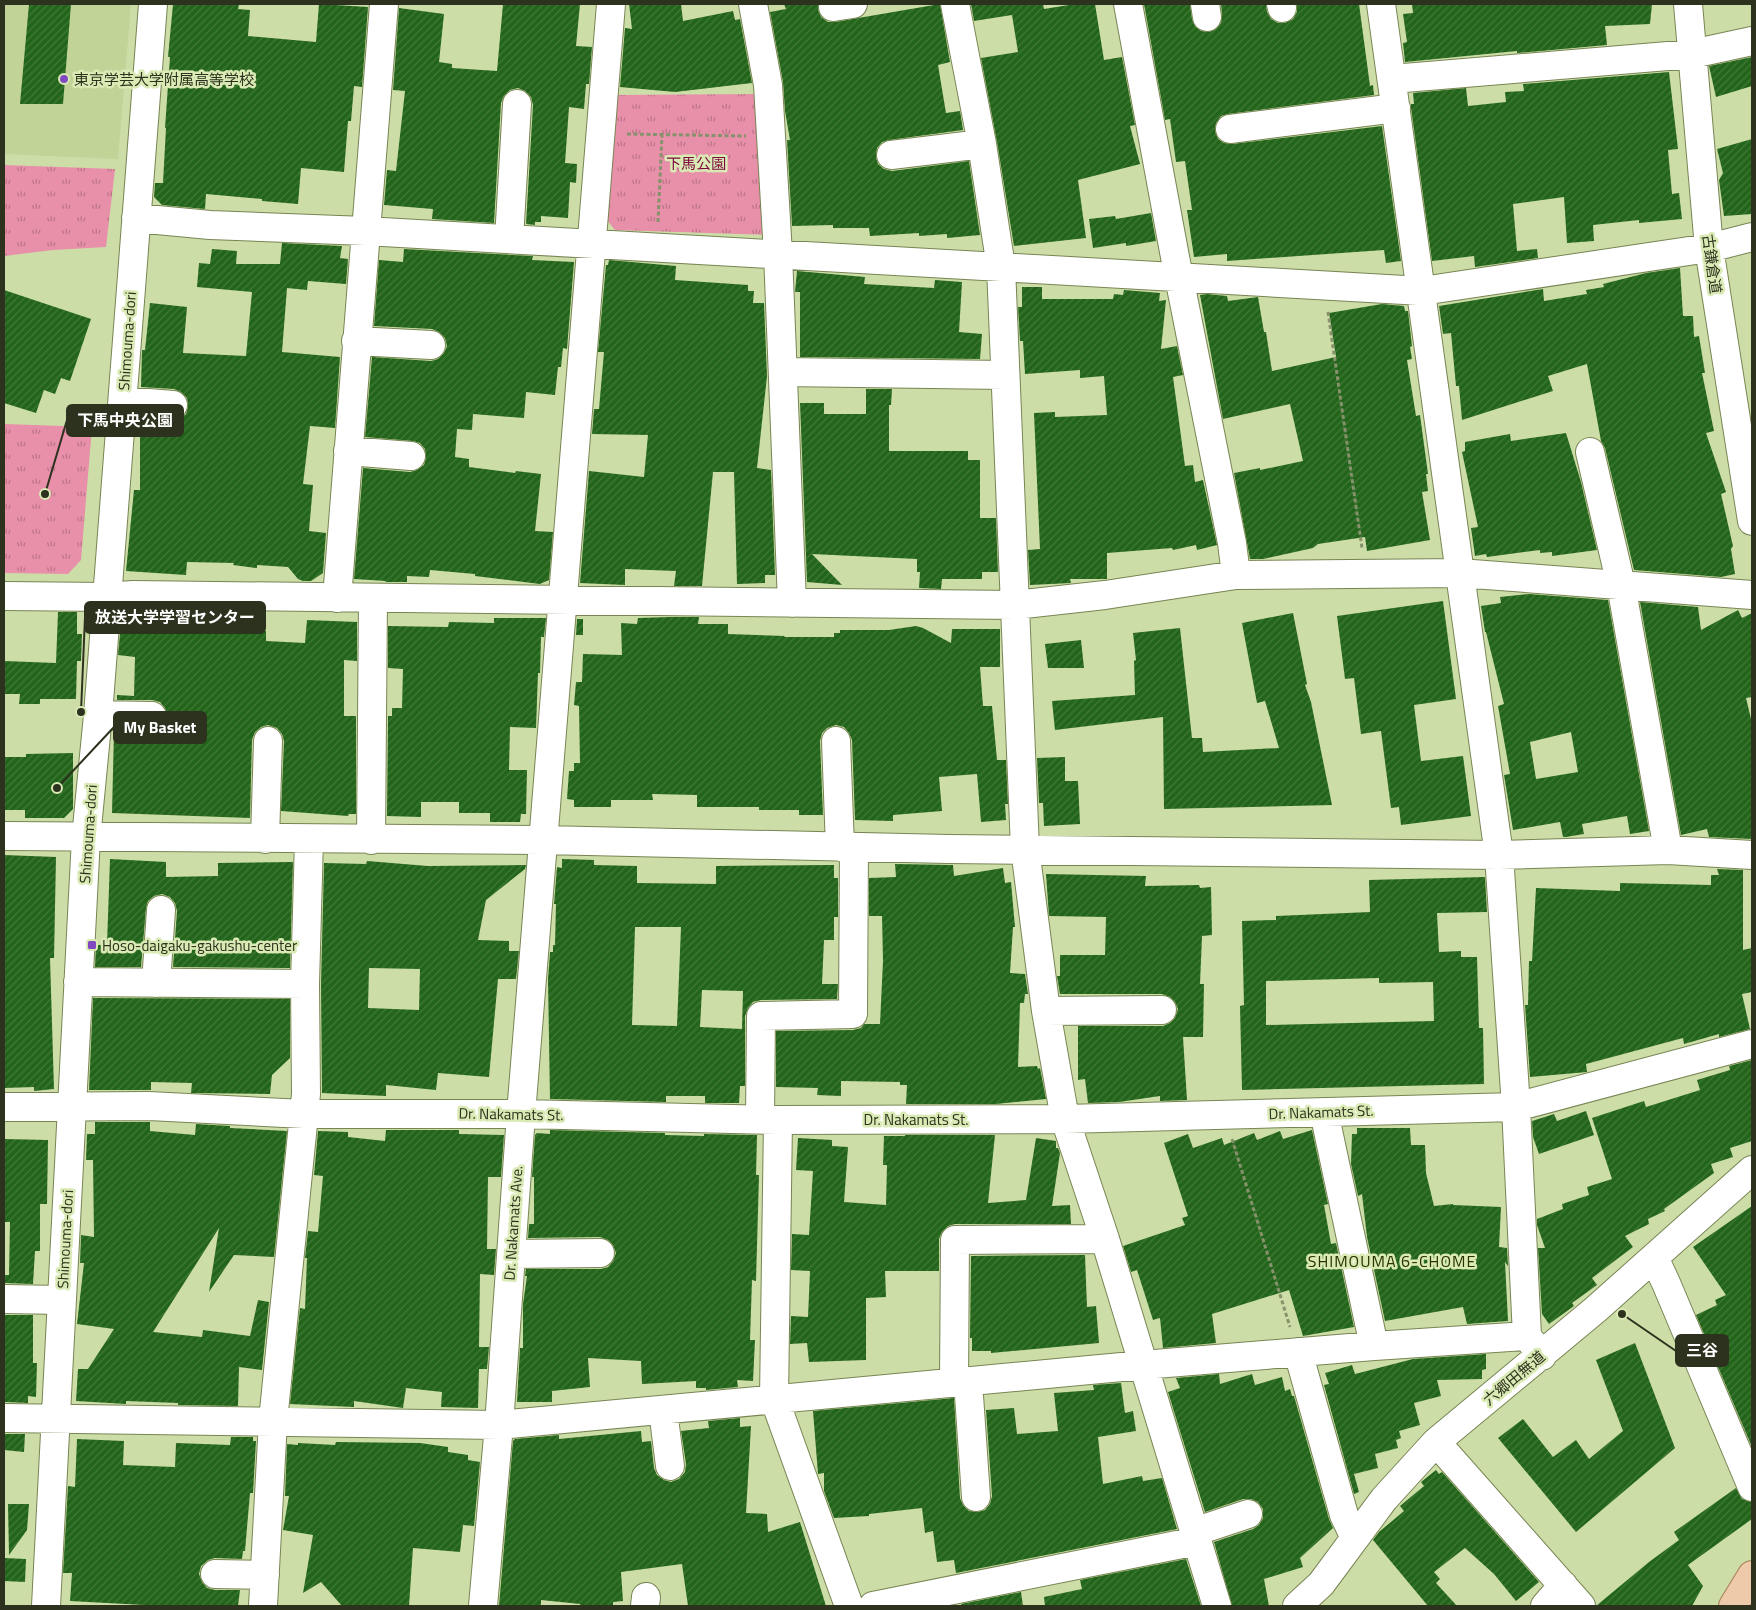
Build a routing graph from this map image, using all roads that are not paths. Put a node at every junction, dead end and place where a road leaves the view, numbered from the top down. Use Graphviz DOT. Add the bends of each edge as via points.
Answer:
graph roads {
  1 [pos="153,4"];
  2 [pos="384,4"];
  3 [pos="612,4"];
  4 [pos="753,4"];
  5 [pos="956,4"];
  6 [pos="1128,4"];
  7 [pos="1381,4"];
  8 [pos="1688,4"];
  9 [pos="1752,41"];
  10 [pos="1692,54"];
  11 [pos="1392,79"];
  12 [pos="517,104"];
  13 [pos="1396,108"];
  14 [pos="1230,129"];
  15 [pos="982,144"];
  16 [pos="891,155"];
  17 [pos="136,218"];
  18 [pos="364,231"];
  19 [pos="1752,238"];
  20 [pos="508,240"];
  21 [pos="592,244"];
  22 [pos="1709,248"];
  23 [pos="778,254"];
  24 [pos="1001,266"];
  25 [pos="1179,276"];
  26 [pos="1422,291"];
  27 [pos="356,341"];
  28 [pos="431,345"];
  29 [pos="783,372"];
  30 [pos="1005,375"];
  31 [pos="123,401"];
  32 [pos="173,405"];
  33 [pos="1746,446"];
  34 [pos="348,451"];
  35 [pos="1590,452"];
  36 [pos="411,456"];
  37 [pos="1752,521"];
  38 [pos="1459,573"];
  39 [pos="1236,575"];
  40 [pos="1622,586"];
  41 [pos="1752,595"];
  42 [pos="4,596"];
  43 [pos="106,597"];
  44 [pos="337,598"];
  45 [pos="373,599"];
  46 [pos="563,601"];
  47 [pos="792,603"];
  48 [pos="1016,605"];
  49 [pos="98,715"];
  50 [pos="152,716"];
  51 [pos="268,741"];
  52 [pos="836,741"];
  53 [pos="4,836"];
  54 [pos="86,838"];
  55 [pos="265,839"];
  56 [pos="309,839"];
  57 [pos="371,840"];
  58 [pos="543,840"];
  59 [pos="847,847"];
  60 [pos="1025,849"];
  61 [pos="1668,850"];
  62 [pos="1499,855"];
  63 [pos="1752,855"];
  64 [pos="161,910"];
  65 [pos="78,982"];
  66 [pos="156,983"];
  67 [pos="305,984"];
  68 [pos="1162,1010"];
  69 [pos="1046,1011"];
  70 [pos="1752,1044"];
  71 [pos="4,1107"];
  72 [pos="71,1107"];
  73 [pos="1516,1107"];
  74 [pos="1324,1112"];
  75 [pos="304,1114"];
  76 [pos="521,1114"];
  77 [pos="1066,1119"];
  78 [pos="769,1120"];
  79 [pos="1752,1170"];
  80 [pos="1105,1239"];
  81 [pos="600,1253"];
  82 [pos="511,1254"];
  83 [pos="1652,1260"];
  84 [pos="4,1299"];
  85 [pos="62,1300"];
  86 [pos="1374,1346"];
  87 [pos="1534,1346"];
  88 [pos="1298,1352"];
  89 [pos="1143,1365"];
  90 [pos="961,1381"];
  91 [pos="774,1398"];
  92 [pos="662,1410"];
  93 [pos="4,1418"];
  94 [pos="56,1419"];
  95 [pos="273,1421"];
  96 [pos="499,1424"];
  97 [pos="1436,1442"];
  98 [pos="670,1466"];
  99 [pos="1752,1487"];
  100 [pos="976,1498"];
  101 [pos="1248,1514"];
  102 [pos="1196,1537"];
  103 [pos="1355,1538"];
  104 [pos="215,1574"];
  105 [pos="265,1575"];
  106 [pos="1752,1575"];
  107 [pos="1563,1585"];
  108 [pos="46,1606"];
  109 [pos="263,1606"];
  110 [pos="484,1606"];
  111 [pos="849,1606"];
  112 [pos="873,1606"];
  113 [pos="1217,1606"];
  114 [pos="1297,1606"];
  115 [pos="1545,1606"];
  116 [pos="1581,1606"];
  117 [pos="1733,1606"];
  1 -- 17 [label="street, Shimouma-dori"];
  2 -- 18 [label="street"];
  3 -- 21 [label="street, Dr. Nakamats Ave."];
  4 -- 23 [label="street" via="768,85"];
  5 -- 15 [label="street"];
  6 -- 25 [label="street"];
  7 -- 11 [label="street"];
  8 -- 10 [label="street, 古鎌倉道"];
  9 -- 10 [label="street"];
  10 -- 11 [label="street"];
  10 -- 22 [label="street, 古鎌倉道"];
  11 -- 13 [label="street"];
  12 -- 20 [label="street"];
  13 -- 14 [label="street"];
  13 -- 26 [label="street"];
  15 -- 16 [label="street"];
  15 -- 24 [label="street"];
  17 -- 18 [label="street" via="210,225"];
  17 -- 31 [label="street, Shimouma-dori"];
  18 -- 20 [label="street"];
  18 -- 27 [label="street"];
  19 -- 22 [label="street"];
  20 -- 21 [label="street"];
  21 -- 23 [label="street"];
  21 -- 46 [label="street, Dr. Nakamats Ave."];
  22 -- 26 [label="street"];
  22 -- 33 [label="street, 古鎌倉道"];
  23 -- 24 [label="street"];
  23 -- 29 [label="street"];
  24 -- 25 [label="street"];
  24 -- 30 [label="street"];
  25 -- 26 [label="street"];
  25 -- 39 [label="street"];
  26 -- 38 [label="street"];
  27 -- 28 [label="street"];
  27 -- 34 [label="street"];
  29 -- 30 [label="street"];
  29 -- 47 [label="street"];
  30 -- 48 [label="street"];
  31 -- 32 [label="street"];
  31 -- 43 [label="street, Shimouma-dori"];
  33 -- 37 [label="street, 古鎌倉道"];
  34 -- 36 [label="street"];
  34 -- 44 [label="street"];
  35 -- 40 [label="street"];
  38 -- 39 [label="street"];
  38 -- 40 [label="street"];
  38 -- 62 [label="street"];
  39 -- 48 [label="street"];
  40 -- 41 [label="street"];
  40 -- 61 [label="street"];
  42 -- 43 [label="street"];
  43 -- 44 [label="street"];
  43 -- 49 [label="street, Shimouma-dori"];
  44 -- 45 [label="street"];
  45 -- 46 [label="street"];
  45 -- 57 [label="street"];
  46 -- 47 [label="street"];
  46 -- 58 [label="street, Dr. Nakamats Ave."];
  47 -- 48 [label="street"];
  48 -- 60 [label="street"];
  49 -- 50 [label="street"];
  49 -- 54 [label="street, Shimouma-dori"];
  51 -- 55 [label="street"];
  52 -- 59 [label="street"];
  53 -- 54 [label="street"];
  54 -- 55 [label="street"];
  54 -- 65 [label="street, Shimouma-dori"];
  55 -- 56 [label="street"];
  56 -- 57 [label="street"];
  56 -- 67 [label="street"];
  57 -- 58 [label="street"];
  58 -- 59 [label="street"];
  58 -- 76 [label="street, Dr. Nakamats Ave."];
  59 -- 60 [label="street"];
  59 -- 78 [label="street" via="854,1014 761,1016"];
  60 -- 62 [label="street"];
  60 -- 69 [label="street"];
  61 -- 62 [label="street"];
  61 -- 63 [label="street"];
  62 -- 73 [label="street"];
  64 -- 66 [label="street"];
  65 -- 66 [label="street"];
  65 -- 72 [label="street, Shimouma-dori"];
  66 -- 67 [label="street"];
  67 -- 75 [label="street"];
  68 -- 69 [label="street"];
  69 -- 77 [label="street"];
  70 -- 73 [label="street, Dr. Nakamats St."];
  71 -- 72 [label="street, Dr. Nakamats St."];
  72 -- 75 [label="street, Dr. Nakamats St." via="149,1106"];
  72 -- 85 [label="street, Shimouma-dori"];
  73 -- 74 [label="street, Dr. Nakamats St."];
  73 -- 87 [label="street"];
  74 -- 77 [label="street, Dr. Nakamats St."];
  74 -- 86 [label="street"];
  75 -- 76 [label="street, Dr. Nakamats St."];
  75 -- 95 [label="street"];
  76 -- 78 [label="street, Dr. Nakamats St."];
  76 -- 82 [label="street, Dr. Nakamats Ave."];
  77 -- 78 [label="street, Dr. Nakamats St."];
  77 -- 80 [label="street"];
  78 -- 91 [label="street"];
  79 -- 83 [label="street, 六郷田無道"];
  80 -- 89 [label="street"];
  80 -- 90 [label="street" via="955,1240"];
  81 -- 82 [label="street"];
  82 -- 96 [label="street, Dr. Nakamats Ave."];
  83 -- 87 [label="street, 六郷田無道"];
  83 -- 99 [label="street" via="1666,1283"];
  84 -- 85 [label="street"];
  85 -- 94 [label="street, Shimouma-dori"];
  86 -- 87 [label="street"];
  86 -- 88 [label="street"];
  87 -- 97 [label="street, 六郷田無道"];
  88 -- 89 [label="street"];
  88 -- 103 [label="street" via="1344,1515"];
  89 -- 90 [label="street"];
  89 -- 102 [label="street"];
  90 -- 91 [label="street"];
  90 -- 100 [label="street"];
  91 -- 92 [label="street"];
  91 -- 111 [label="street"];
  92 -- 96 [label="street"];
  92 -- 98 [label="street"];
  93 -- 94 [label="street"];
  94 -- 95 [label="street"];
  94 -- 108 [label="street, Shimouma-dori"];
  95 -- 96 [label="street"];
  95 -- 105 [label="street"];
  96 -- 110 [label="street, Dr. Nakamats Ave."];
  97 -- 103 [label="street, 六郷田無道" via="1384,1499"];
  97 -- 107 [label="street"];
  101 -- 102 [label="street"];
  102 -- 112 [label="street"];
  102 -- 113 [label="street"];
  103 -- 114 [label="street, 六郷田無道" via="1320,1584"];
  104 -- 105 [label="street"];
  105 -- 109 [label="street"];
  106 -- 117 [label="main road"];
  107 -- 115 [label="street"];
  107 -- 116 [label="street"];
}
